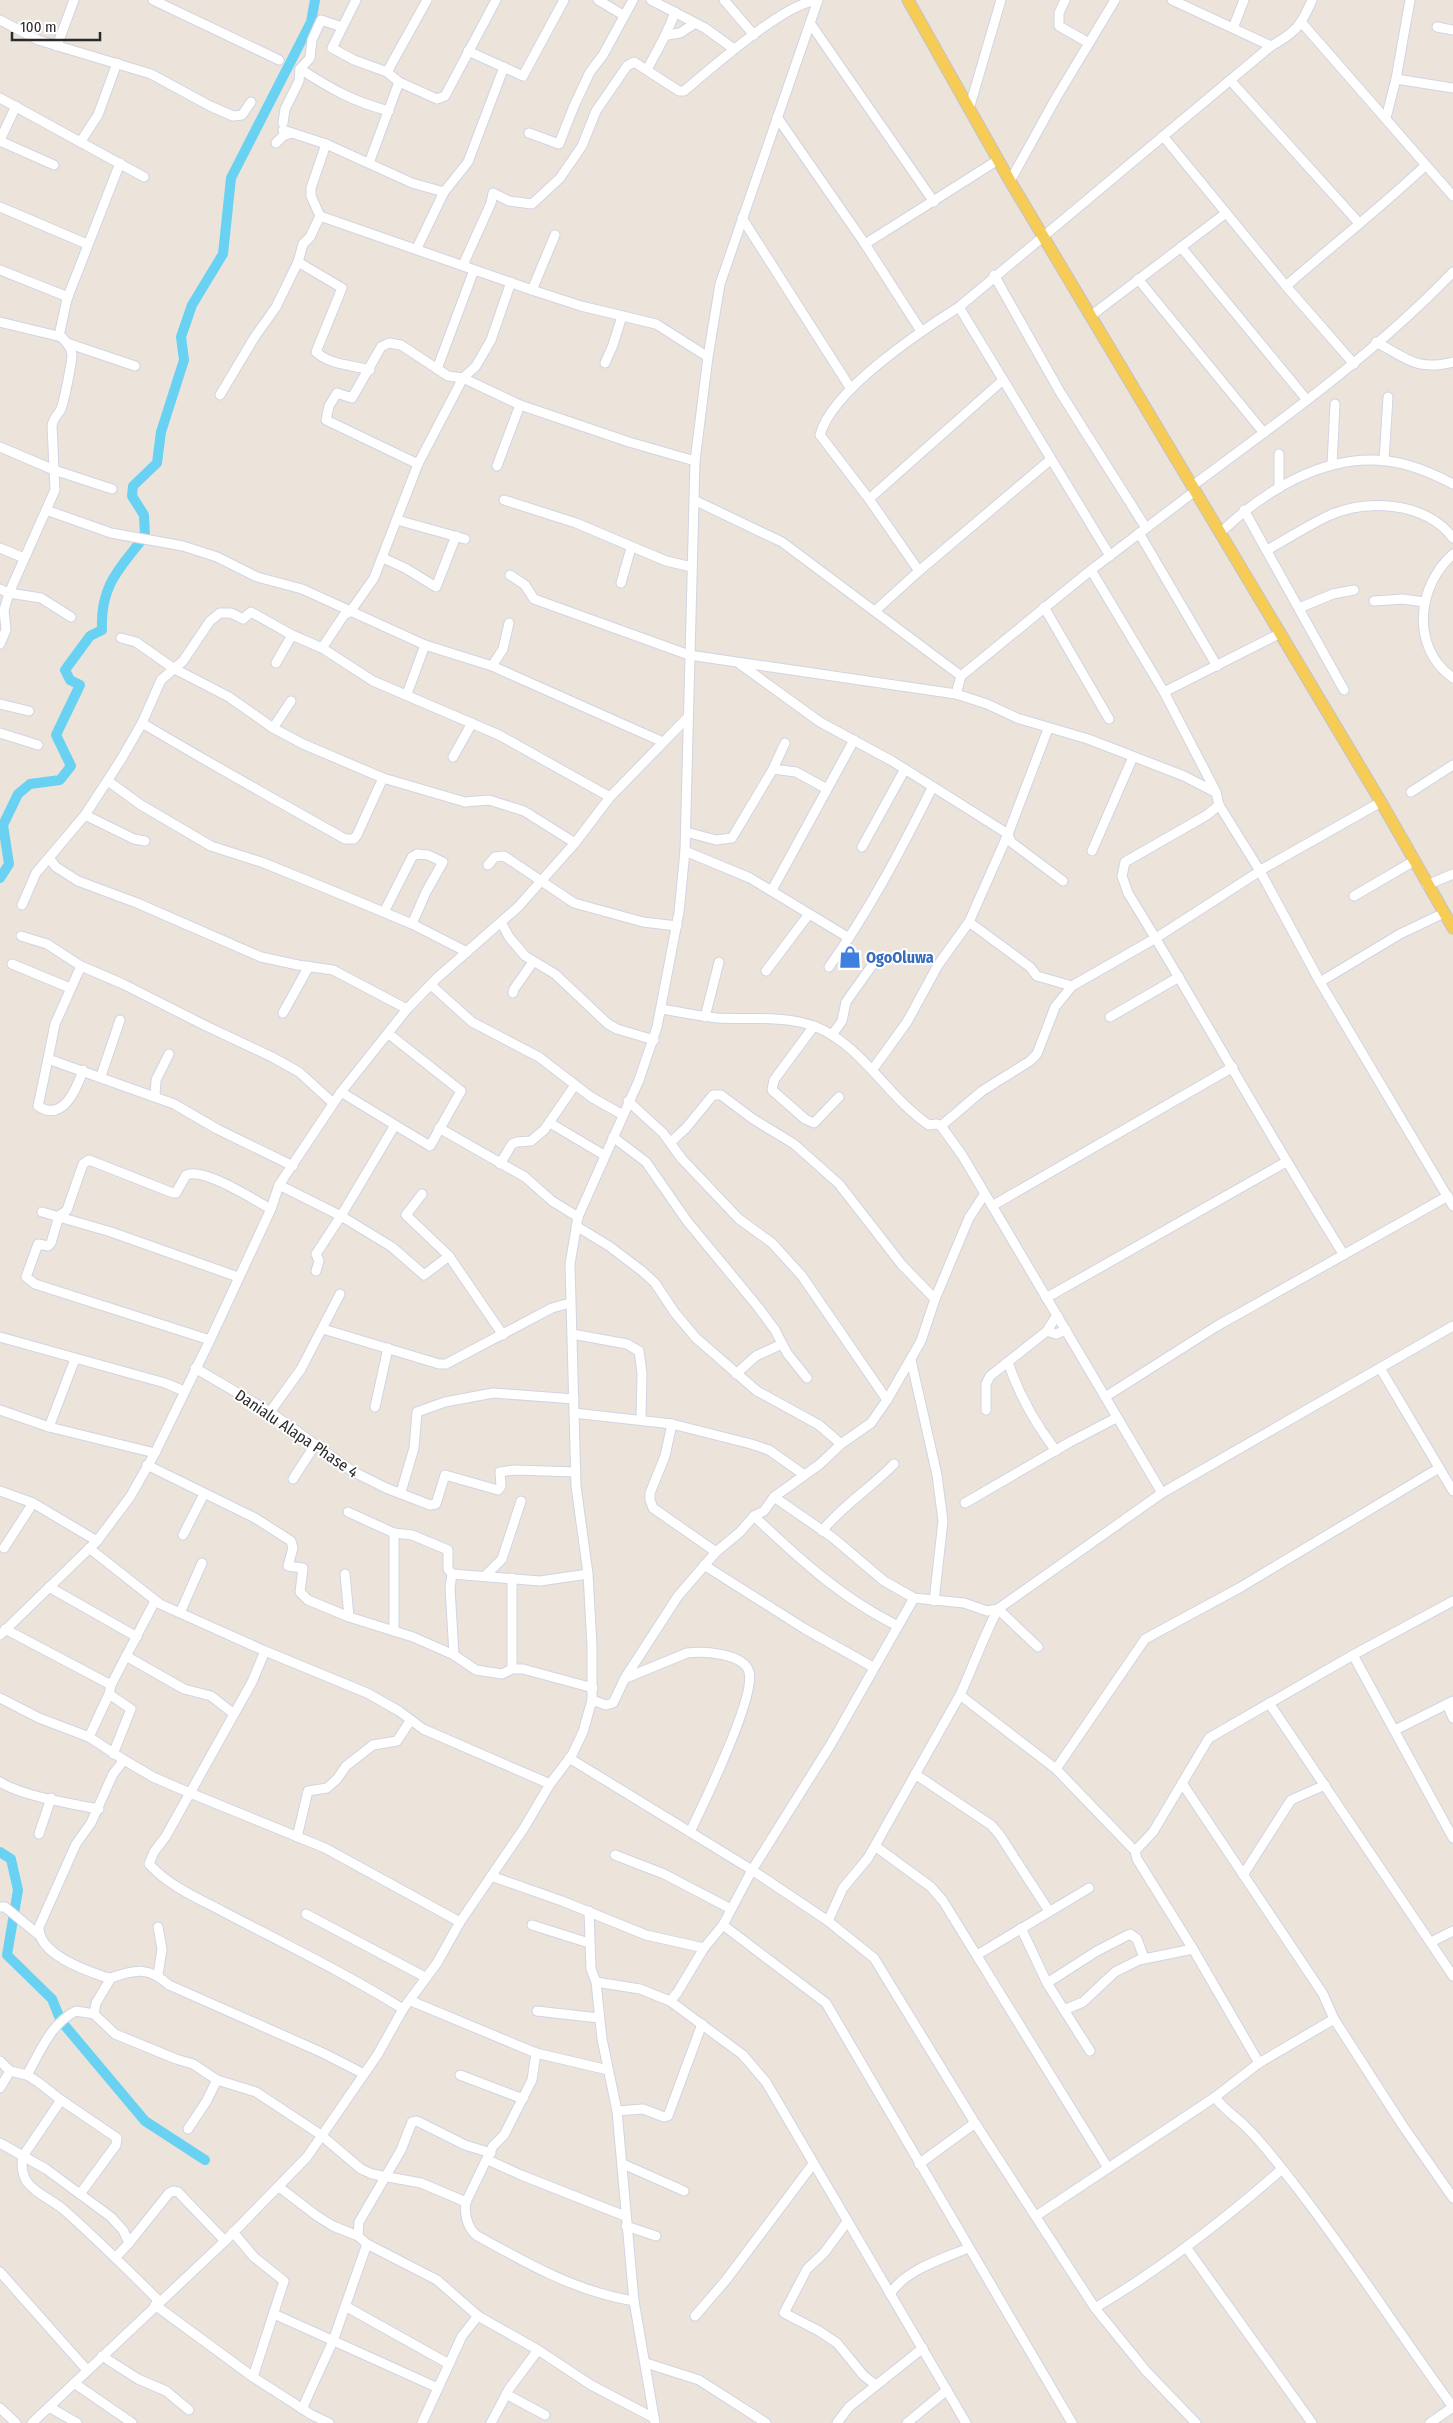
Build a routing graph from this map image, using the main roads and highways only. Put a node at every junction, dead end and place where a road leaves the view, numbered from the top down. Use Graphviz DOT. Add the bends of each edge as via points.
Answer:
graph roads {
  1 [pos="908,0"];
  2 [pos="1453,928"];
  1 -- 2 [label="main road" via="1010,181 1281,633"];
}
